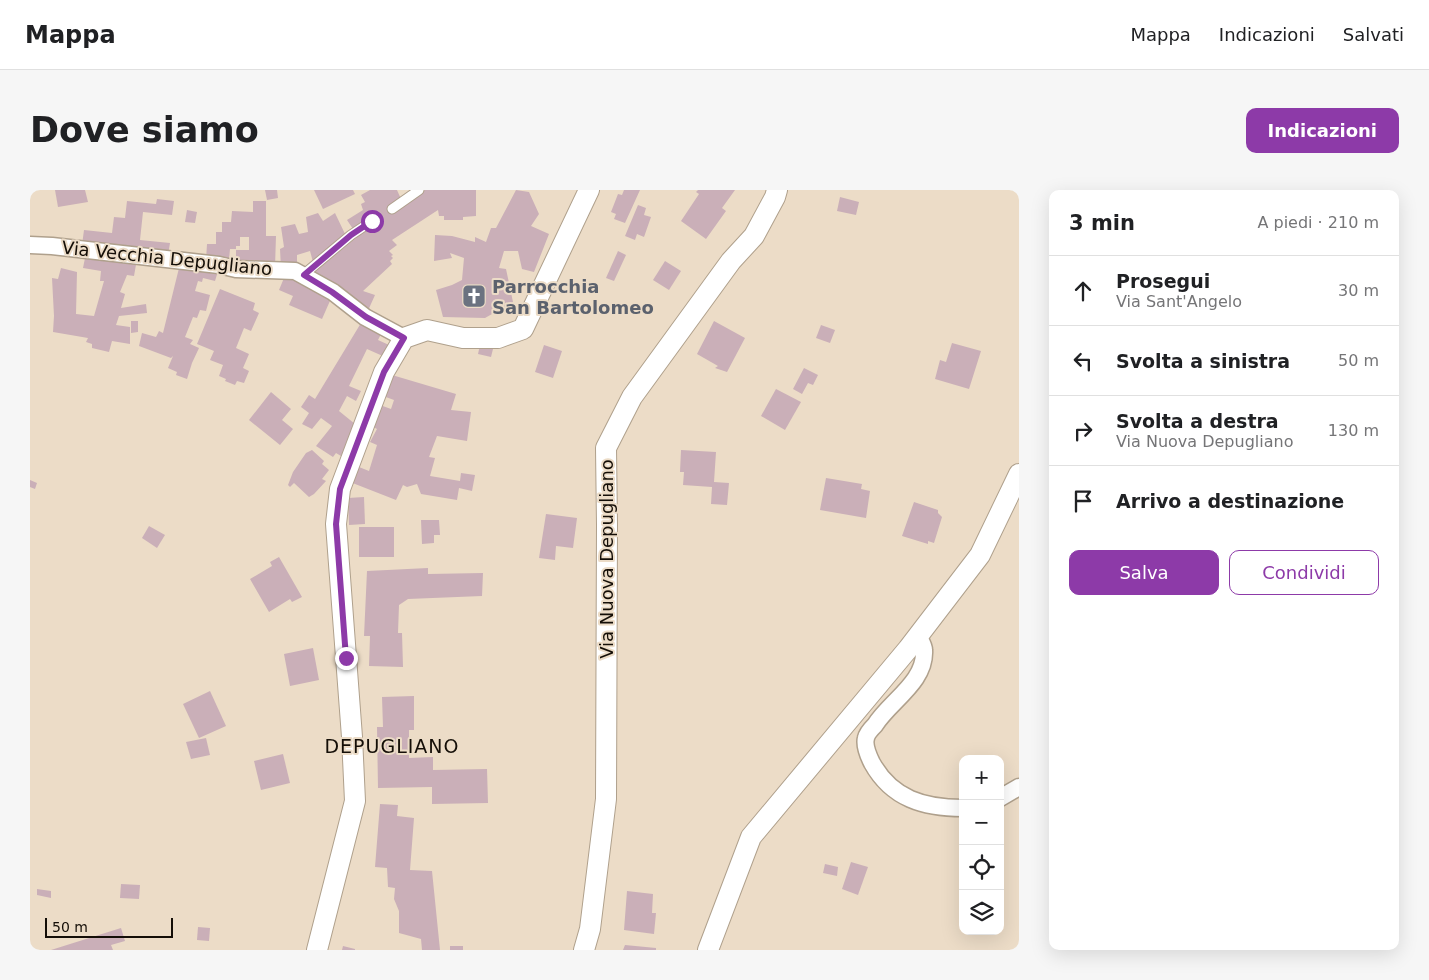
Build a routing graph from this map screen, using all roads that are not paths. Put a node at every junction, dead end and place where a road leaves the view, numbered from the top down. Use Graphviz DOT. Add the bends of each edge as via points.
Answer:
graph roads {
  1 [pos="419,190"];
  2 [pos="589,190"];
  3 [pos="777,190"];
  4 [pos="392,209"];
  5 [pos="372,221"];
  6 [pos="30,246"];
  7 [pos="304,275"];
  8 [pos="404,338"];
  9 [pos="1019,474"];
  10 [pos="918,636"];
  11 [pos="1019,787"];
  12 [pos="1004,796"];
  13 [pos="959,808"];
  14 [pos="317,950"];
  15 [pos="584,950"];
  16 [pos="708,950"];
  1 -- 4 [label="lane"];
  2 -- 8 [label="street" via="523,329 498,338 463,338 427,330"];
  3 -- 15 [label="street, Via Nuova Depugliano" via="754,236 731,261 632,397 606,448 606,799 590,929"];
  5 -- 7 [label="lane"];
  6 -- 7 [label="street, Via Vecchia Depugliano" via="93,250 236,270 295,271"];
  7 -- 8 [label="street, Via Vecchia Depugliano"];
  8 -- 14 [label="street" via="384,372 340,489 336,524 355,801"];
  9 -- 10 [label="street" via="980,555"];
  10 -- 13 [label="street" via="924,648 919,675 880,717 866,738 868,755 879,776 902,795 918,804"];
  10 -- 16 [label="street" via="751,837"];
  11 -- 12 [label="street"];
}
